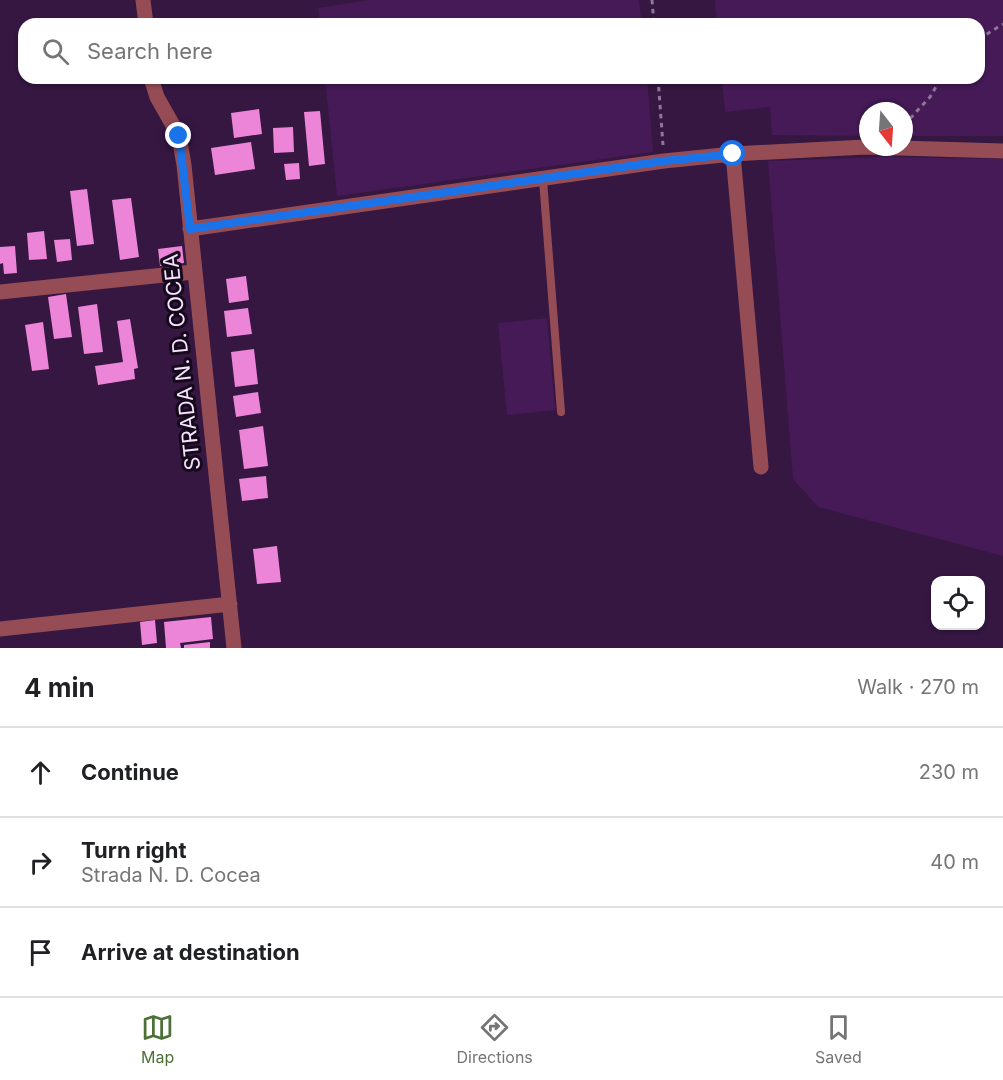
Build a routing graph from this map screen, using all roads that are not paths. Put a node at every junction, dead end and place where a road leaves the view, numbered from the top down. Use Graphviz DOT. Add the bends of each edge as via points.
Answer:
graph roads {
  1 [pos="144,0"];
  2 [pos="146,18"];
  3 [pos="153,84"];
  4 [pos="1003,151"];
  5 [pos="733,154"];
  6 [pos="543,180"];
  7 [pos="190,229"];
  8 [pos="193,272"];
  9 [pos="0,292"];
  10 [pos="561,412"];
  11 [pos="761,467"];
  12 [pos="230,604"];
  13 [pos="0,629"];
  14 [pos="234,648"];
  1 -- 2 [label="street"];
  3 -- 7 [label="street, STRADA N. D. COCEA" via="179,136"];
  4 -- 5 [label="street" via="865,147"];
  5 -- 6 [label="street"];
  5 -- 11 [label="street"];
  6 -- 7 [label="street"];
  6 -- 10 [label="lane"];
  7 -- 8 [label="street, STRADA N. D. COCEA"];
  8 -- 9 [label="street"];
  8 -- 12 [label="street, STRADA N. D. COCEA"];
  12 -- 13 [label="street"];
  12 -- 14 [label="street, STRADA N. D. COCEA"];
}
